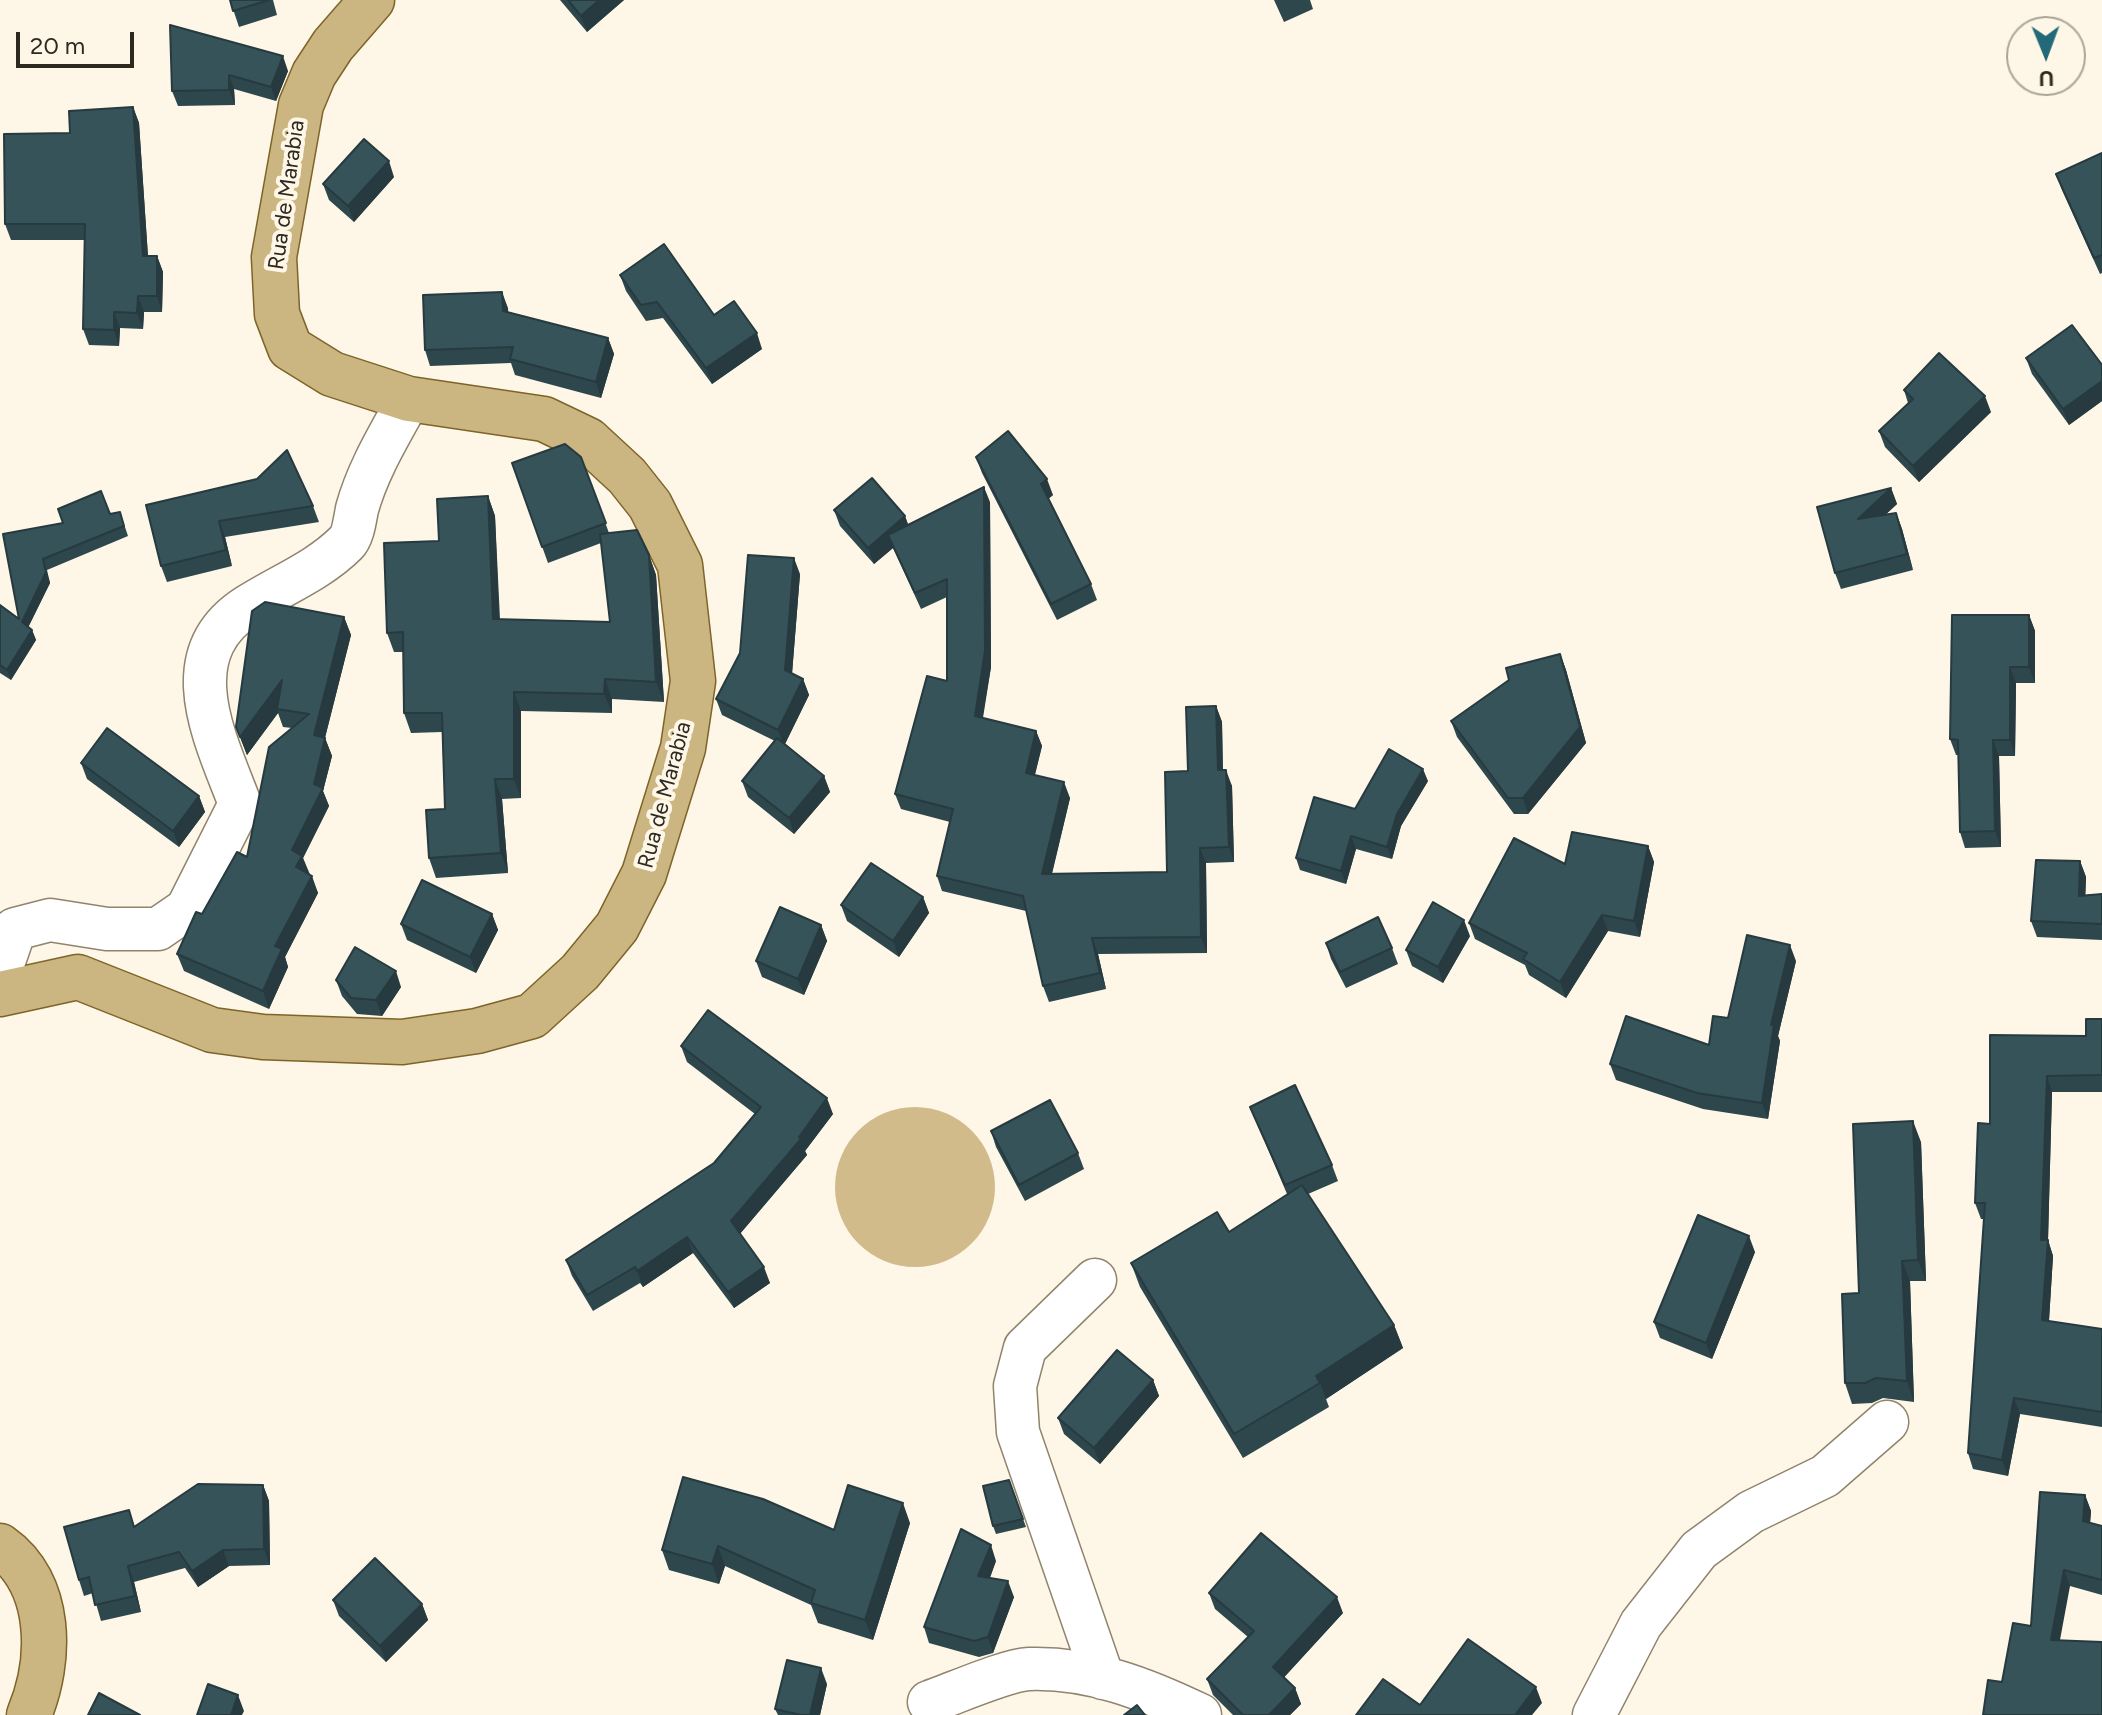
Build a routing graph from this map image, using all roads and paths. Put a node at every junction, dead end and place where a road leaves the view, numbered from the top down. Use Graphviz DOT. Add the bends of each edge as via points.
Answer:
graph roads {
  1 [pos="372,0"];
  2 [pos="409,399"];
  3 [pos="0,973"];
  4 [pos="0,994"];
  5 [pos="1095,1280"];
  6 [pos="1887,1422"];
  7 [pos="0,1546"];
  8 [pos="1103,1678"];
  9 [pos="929,1702"];
  10 [pos="29,1715"];
  11 [pos="1200,1715"];
  12 [pos="1594,1715"];
  1 -- 2 [label="main road, Rua de Marabia" via="333,45 301,105 274,257 277,314 290,348 332,374"];
  2 -- 3 [label="street" via="362,492 349,541 307,574 245,608 218,635 205,667 205,714 240,804 187,909 158,929 107,929 50,920 15,929"];
  2 -- 4 [label="main road, Rua de Marabia" via="544,419 588,440 650,505 680,565 693,681 683,748 644,874 617,927 580,972 532,1016 402,1042 212,1030 78,977"];
  5 -- 8 [label="street" via="1025,1348 1015,1386 1018,1432"];
  6 -- 12 [label="street" via="1825,1476 1751,1512 1699,1550 1641,1624"];
  7 -- 10 [label="main road" via="34,1582 46,1634"];
  8 -- 9 [label="street" via="1026,1669"];
  8 -- 11 [label="street" via="1140,1687"];
}
